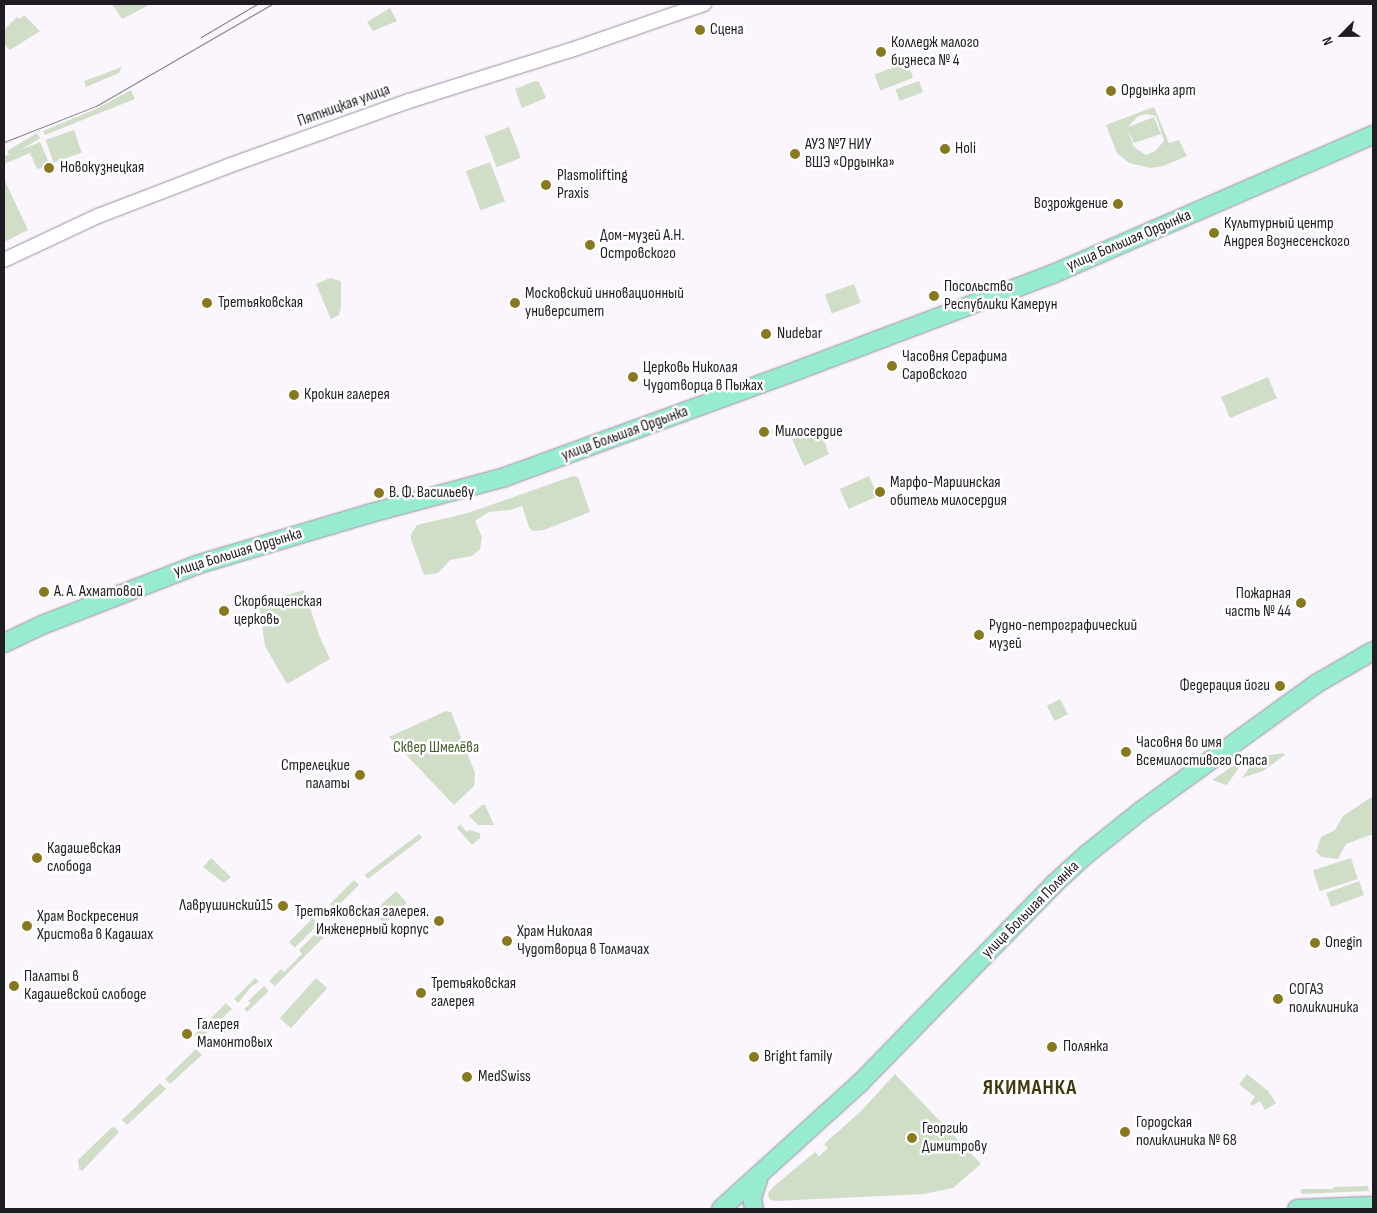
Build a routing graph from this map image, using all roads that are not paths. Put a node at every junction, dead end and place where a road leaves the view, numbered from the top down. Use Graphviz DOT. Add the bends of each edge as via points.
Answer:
graph roads {
  1 [pos="704,4"];
  2 [pos="1373,134"];
  3 [pos="4,260"];
  4 [pos="4,642"];
  5 [pos="1373,651"];
  6 [pos="761,1172"];
  7 [pos="1373,1206"];
  8 [pos="721,1209"];
  9 [pos="754,1209"];
  10 [pos="1297,1209"];
  1 -- 3 [label="street, Пятницкая улица" via="409,101 228,166 98,216"];
  2 -- 4 [label="main road, улица Большая Ордынка" via="1053,274 788,374 505,478 199,564 42,624"];
  5 -- 6 [label="main road, улица Большая Полянка" via="1316,684 1142,810 1087,854 860,1083"];
  6 -- 8 [label="main road, улица Большая Полянка"];
  6 -- 9 [label="main road" via="754,1186"];
  7 -- 10 [label="main road"];
}
